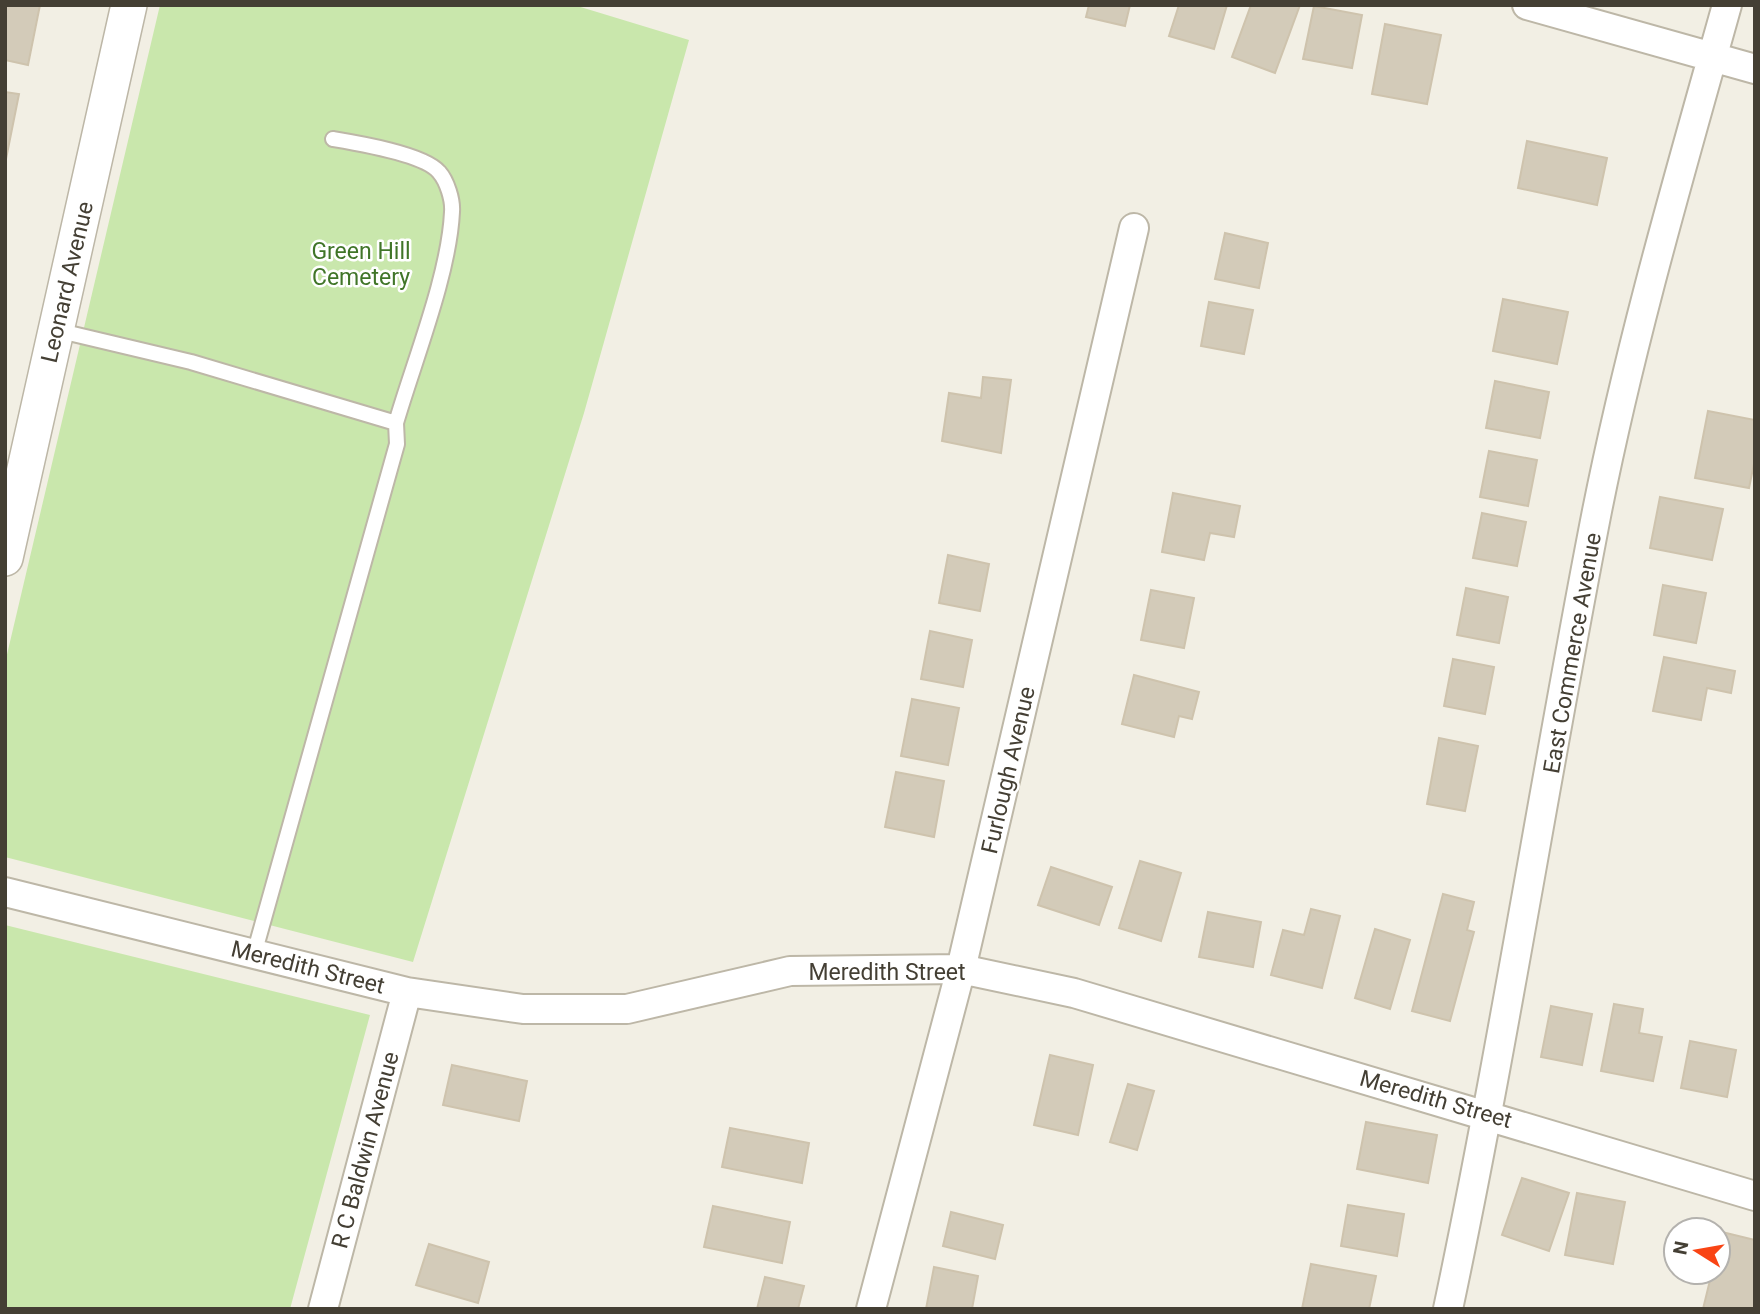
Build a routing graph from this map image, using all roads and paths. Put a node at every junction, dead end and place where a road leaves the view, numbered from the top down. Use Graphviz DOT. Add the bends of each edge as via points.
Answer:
graph roads {
  1 [pos="129,5"];
  2 [pos="1527,5"];
  3 [pos="1727,5"];
  4 [pos="1712,60"];
  5 [pos="1755,69"];
  6 [pos="334,139"];
  7 [pos="1134,228"];
  8 [pos="56,330"];
  9 [pos="396,423"];
  10 [pos="5,558"];
  11 [pos="5,892"];
  12 [pos="254,954"];
  13 [pos="961,970"];
  14 [pos="407,992"];
  15 [pos="1489,1114"];
  16 [pos="1755,1196"];
  17 [pos="323,1309"];
  18 [pos="872,1309"];
  19 [pos="1448,1309"];
  1 -- 8 [label="street, Leonard Avenue"];
  2 -- 4 [label="street"];
  3 -- 4 [label="street, East Commerce Avenue"];
  4 -- 5 [label="street"];
  4 -- 15 [label="street, East Commerce Avenue" via="1644,299 1600,497"];
  6 -- 9 [label="lane" via="390,149 438,171 448,190 452,210 444,261"];
  7 -- 13 [label="street, Furlough Avenue"];
  8 -- 9 [label="lane" via="191,362"];
  8 -- 10 [label="street, Leonard Avenue"];
  9 -- 12 [label="lane" via="397,444"];
  11 -- 12 [label="street, Meredith Street"];
  12 -- 14 [label="street, Meredith Street"];
  13 -- 14 [label="street, Meredith Street" via="790,971 627,1009 523,1009"];
  13 -- 15 [label="street, Meredith Street" via="1074,993"];
  13 -- 18 [label="street, Furlough Avenue"];
  14 -- 17 [label="street, R C Baldwin Avenue"];
  15 -- 16 [label="street, Meredith Street"];
  15 -- 19 [label="street, East Commerce Avenue"];
}
